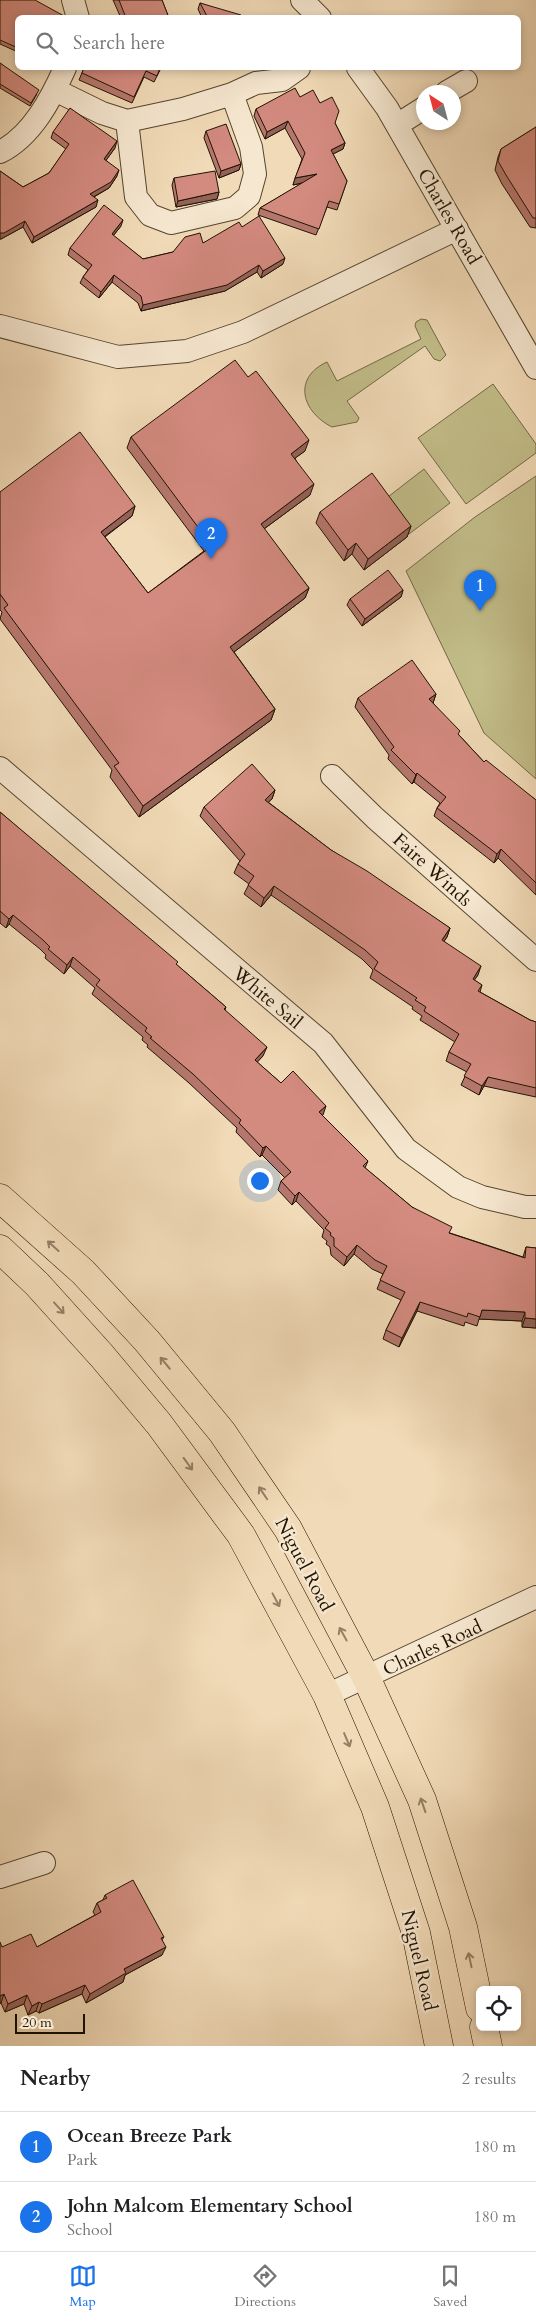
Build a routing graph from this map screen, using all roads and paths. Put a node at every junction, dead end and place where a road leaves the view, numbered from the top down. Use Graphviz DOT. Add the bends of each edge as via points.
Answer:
graph roads {
  1 [pos="73,0"];
  2 [pos="302,0"];
  3 [pos="77,15"];
  4 [pos="317,15"];
  5 [pos="64,70"];
  6 [pos="296,70"];
  7 [pos="359,70"];
  8 [pos="258,75"];
  9 [pos="55,90"];
  10 [pos="232,94"];
  11 [pos="416,115"];
  12 [pos="127,121"];
  13 [pos="416,125"];
  14 [pos="400,130"];
  15 [pos="0,152"];
  16 [pos="457,228"];
  17 [pos="0,326"];
  18 [pos="536,368"];
  19 [pos="0,768"];
  20 [pos="332,776"];
  21 [pos="536,960"];
  22 [pos="0,1198"];
  23 [pos="536,1207"];
  24 [pos="0,1248"];
  25 [pos="536,1597"];
  26 [pos="366,1677"];
  27 [pos="327,1695"];
  28 [pos="44,1863"];
  29 [pos="0,1877"];
  30 [pos="476,1989"];
  31 [pos="485,2031"];
  32 [pos="439,2046"];
  33 [pos="488,2046"];
  1 -- 3 [label="street"];
  2 -- 4 [label="street"];
  5 -- 9 [label="street"];
  6 -- 8 [label="street" via="282,80"];
  7 -- 14 [label="street, Charles Road"];
  8 -- 10 [label="street"];
  9 -- 12 [label="street" via="102,113"];
  9 -- 15 [label="street" via="36,120 13,145"];
  10 -- 12 [label="street"];
  10 -- 12 [label="street" via="251,147 255,174 249,196 235,208 170,223 150,215 136,197"];
  11 -- 14 [label="street"];
  13 -- 14 [label="street"];
  14 -- 16 [label="street, Charles Road"];
  16 -- 17 [label="street" via="243,332 187,351 118,357"];
  16 -- 18 [label="street, Charles Road"];
  19 -- 23 [label="street, White Sail" via="323,1044 406,1149 458,1188 482,1197"];
  20 -- 21 [label="street, Faire Winds"];
  26 -- 22 [label="main road, Niguel Road, one-way" via="288,1529 222,1432 147,1341 83,1272"];
  24 -- 27 [label="main road, Niguel Road, one-way" via="37,1284 159,1424 241,1535"];
  25 -- 26 [label="street, Charles Road"];
  26 -- 27 [label="street, Charles Road"];
  30 -- 26 [label="main road, Niguel Road, one-way" via="463,1927 422,1800"];
  27 -- 32 [label="main road, Niguel Road, one-way" via="375,1807 416,1933"];
  28 -- 29 [label="street"];
  31 -- 33 [label="main road"];
}
